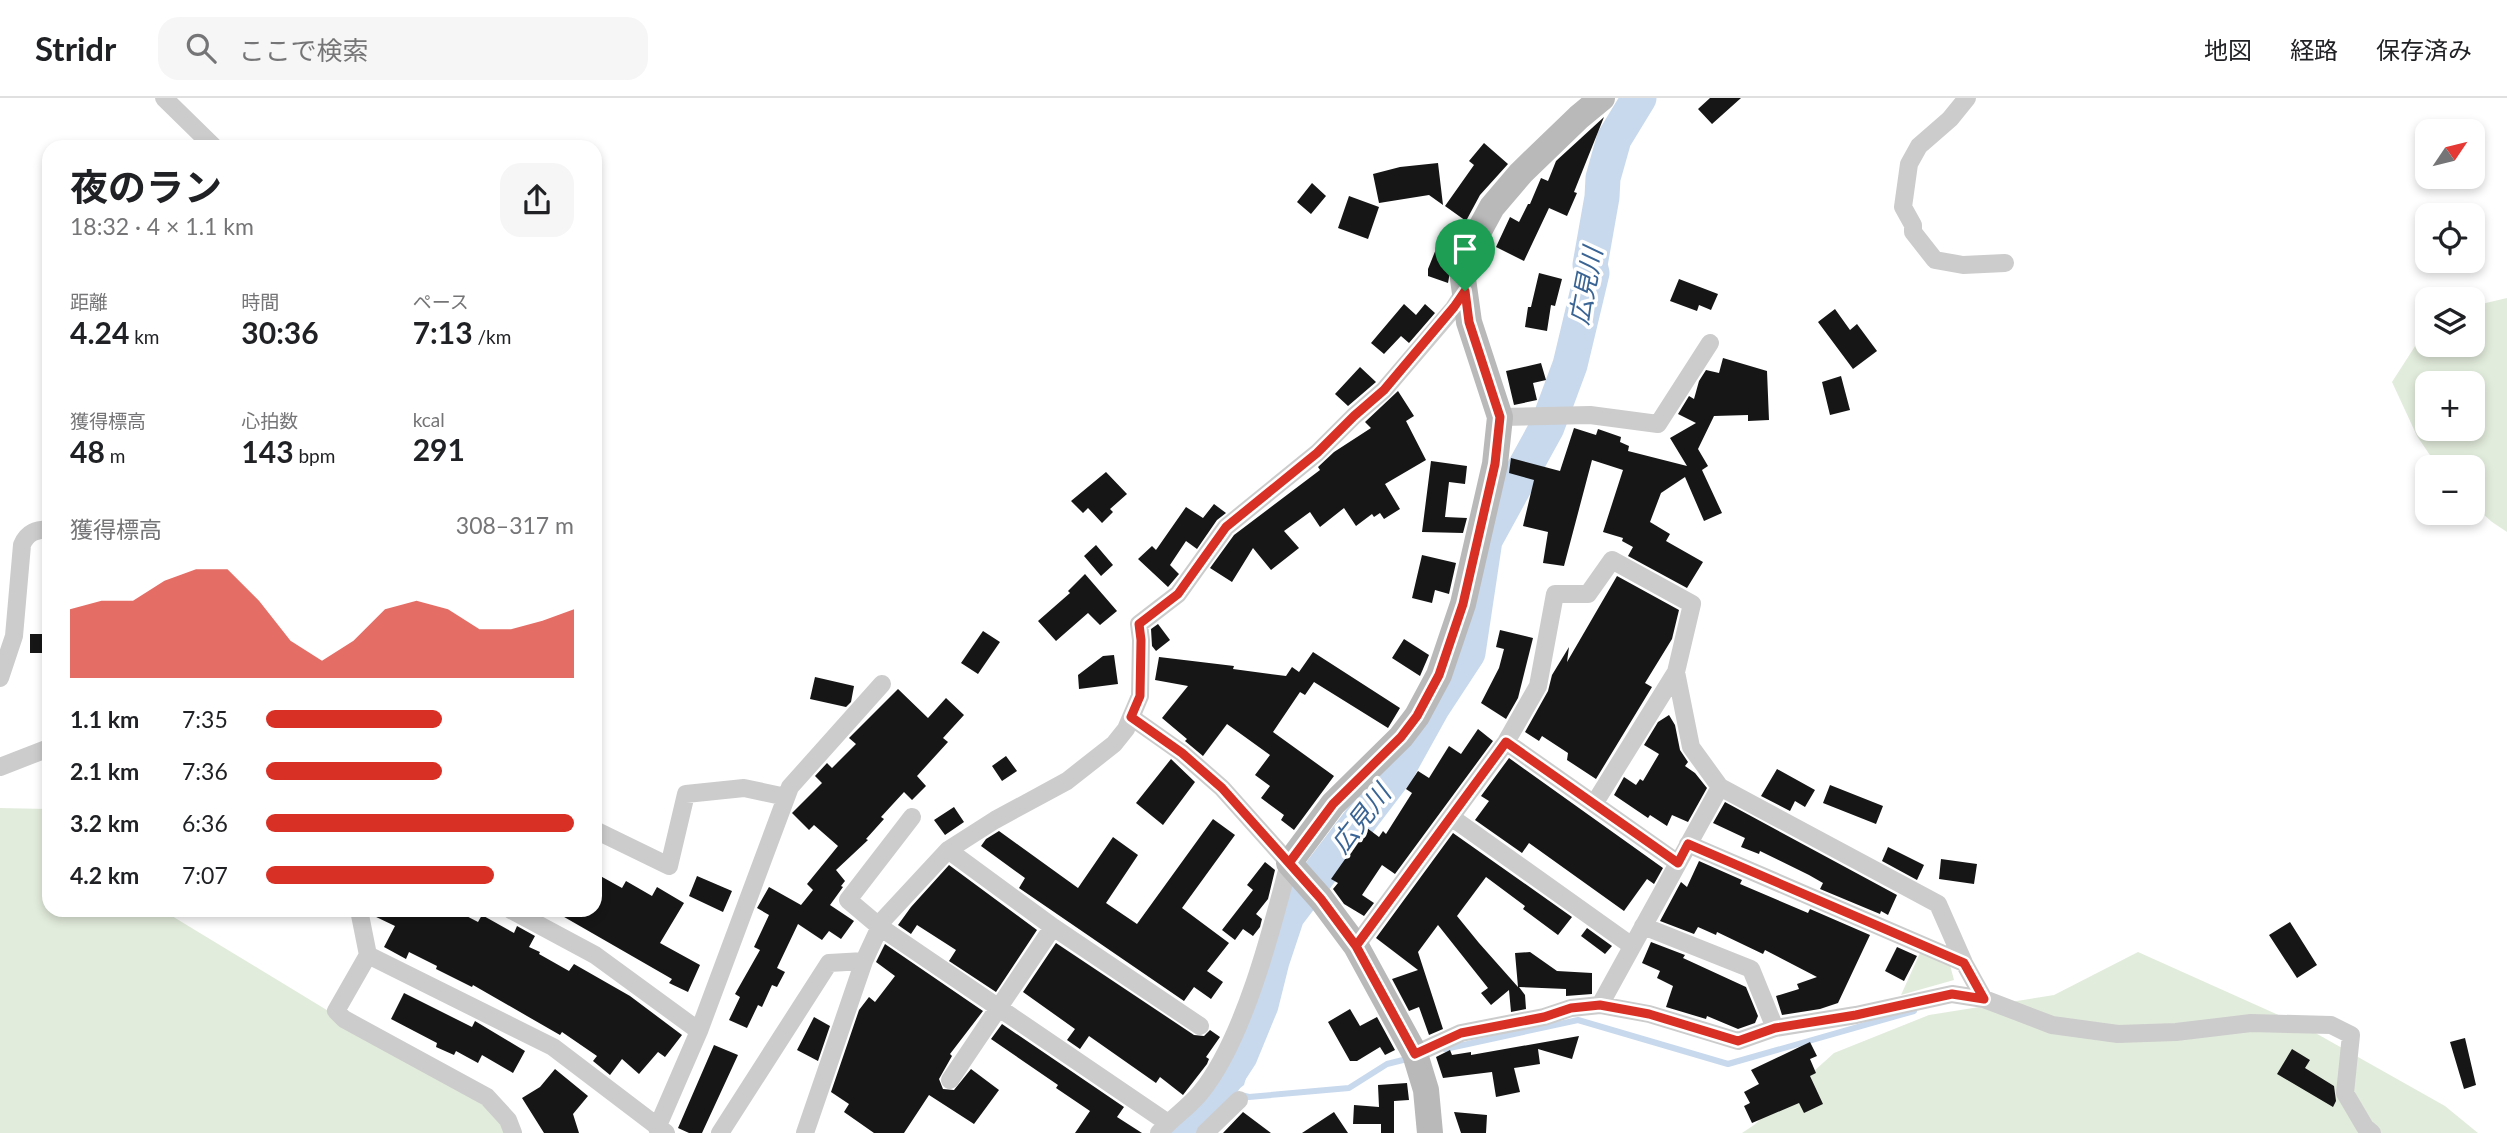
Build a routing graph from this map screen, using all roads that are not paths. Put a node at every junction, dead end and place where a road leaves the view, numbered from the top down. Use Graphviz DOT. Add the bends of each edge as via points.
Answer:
graph roads {
  1 [pos="164,98"];
  2 [pos="1602,98"];
  3 [pos="1967,98"];
  4 [pos="207,140"];
  5 [pos="2006,263"];
  6 [pos="1465,291"];
  7 [pos="1710,343"];
  8 [pos="1500,417"];
  9 [pos="42,530"];
  10 [pos="1676,672"];
  11 [pos="0,678"];
  12 [pos="882,684"];
  13 [pos="1131,717"];
  14 [pos="1506,742"];
  15 [pos="42,751"];
  16 [pos="0,768"];
  17 [pos="1720,787"];
  18 [pos="786,797"];
  19 [pos="1594,804"];
  20 [pos="912,817"];
  21 [pos="1451,817"];
  22 [pos="602,833"];
  23 [pos="1688,844"];
  24 [pos="948,850"];
  25 [pos="1678,863"];
  26 [pos="1294,869"];
  27 [pos="360,917"];
  28 [pos="524,917"];
  29 [pos="1643,926"];
  30 [pos="880,927"];
  31 [pos="1053,927"];
  32 [pos="1356,946"];
  33 [pos="1632,946"];
  34 [pos="368,955"];
  35 [pos="864,961"];
  36 [pos="1964,963"];
  37 [pos="1984,999"];
  38 [pos="1600,1005"];
  39 [pos="999,1008"];
  40 [pos="1200,1026"];
  41 [pos="1775,1028"];
  42 [pos="699,1031"];
  43 [pos="1415,1054"];
  44 [pos="950,1080"];
  45 [pos="1238,1100"];
  46 [pos="1164,1128"];
  47 [pos="662,1130"];
  48 [pos="513,1133"];
  49 [pos="720,1133"];
  50 [pos="805,1133"];
  51 [pos="1205,1133"];
  52 [pos="1430,1133"];
  53 [pos="2372,1133"];
  1 -- 4 [label="street"];
  2 -- 6 [label="main road" via="1521,173 1492,207 1473,242 1463,279"];
  3 -- 5 [label="street" via="1950,120 1919,146 1909,164 1903,207 1913,232 1935,260 1963,265"];
  6 -- 8 [label="main road" via="1469,322"];
  6 -- 13 [label="street" via="1384,390 1317,453 1226,527 1178,594 1139,624 1140,696"];
  7 -- 8 [label="street" via="1658,424 1590,415"];
  8 -- 26 [label="main road" via="1495,464 1463,604 1439,675 1401,737 1333,804"];
  9 -- 11 [label="street" via="35,530 22,545 14,636"];
  10 -- 14 [label="street" via="1692,604 1612,560 1588,594 1555,594 1538,686"];
  10 -- 17 [label="street" via="1691,747"];
  10 -- 19 [label="street"];
  12 -- 18 [label="street"];
  13 -- 24 [label="street" via="1114,744 1067,781"];
  13 -- 26 [label="street" via="1222,788"];
  14 -- 19 [label="street"];
  14 -- 21 [label="street"];
  15 -- 16 [label="street"];
  17 -- 23 [label="street"];
  17 -- 36 [label="street" via="1938,904"];
  18 -- 22 [label="street" via="744,788 686,794 669,866"];
  18 -- 42 [label="street"];
  19 -- 25 [label="street"];
  20 -- 30 [label="street" via="848,900"];
  21 -- 32 [label="street"];
  21 -- 33 [label="street"];
  23 -- 25 [label="street"];
  23 -- 36 [label="street"];
  24 -- 30 [label="street"];
  24 -- 31 [label="street"];
  25 -- 29 [label="street"];
  26 -- 32 [label="main road"];
  26 -- 46 [label="street" via="1224,1057 1201,1092"];
  27 -- 34 [label="street"];
  28 -- 42 [label="street" via="595,955"];
  29 -- 33 [label="street"];
  29 -- 41 [label="street" via="1751,969"];
  30 -- 35 [label="street"];
  30 -- 39 [label="street"];
  31 -- 39 [label="street"];
  31 -- 40 [label="street"];
  32 -- 43 [label="main road"];
  33 -- 38 [label="street"];
  34 -- 47 [label="street" via="553,1047"];
  34 -- 48 [label="street" via="336,1011 487,1097 508,1120"];
  35 -- 49 [label="street" via="829,963"];
  35 -- 50 [label="street"];
  36 -- 37 [label="street"];
  37 -- 41 [label="street" via="1952,994"];
  37 -- 53 [label="street" via="2052,1026 2118,1034 2251,1023 2331,1025 2351,1035 2345,1093"];
  38 -- 41 [label="street" via="1649,1014 1738,1041"];
  38 -- 43 [label="street" via="1461,1033"];
  39 -- 44 [label="street"];
  39 -- 46 [label="street"];
  42 -- 47 [label="street"];
  43 -- 52 [label="main road" via="1426,1090"];
  45 -- 51 [label="street"];
}
